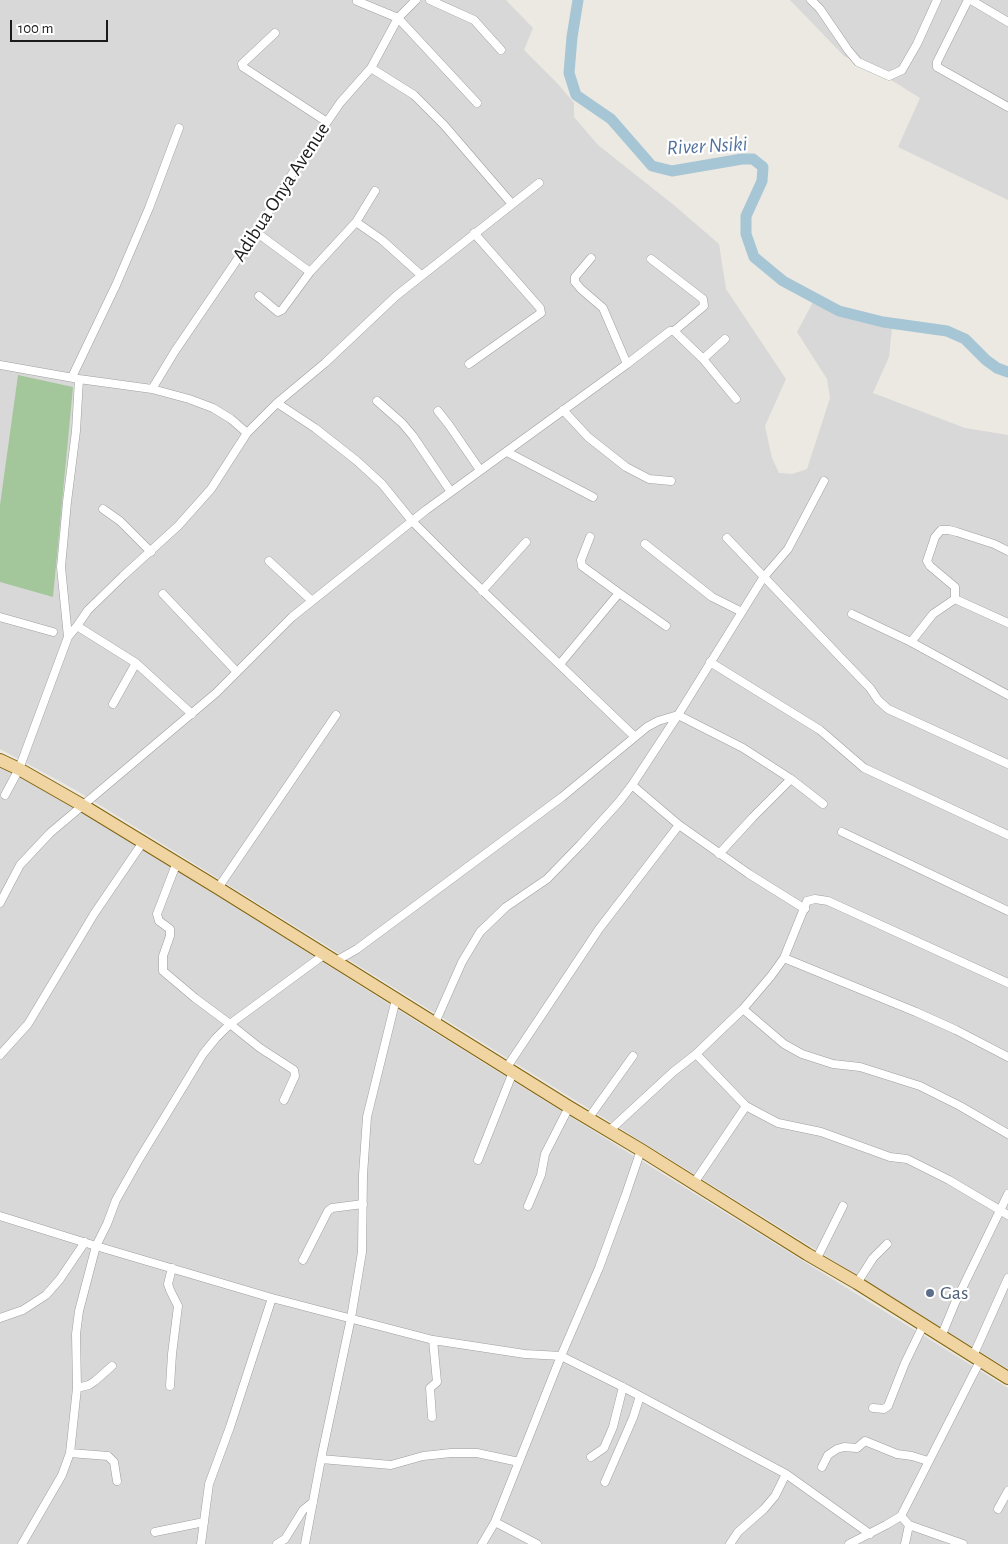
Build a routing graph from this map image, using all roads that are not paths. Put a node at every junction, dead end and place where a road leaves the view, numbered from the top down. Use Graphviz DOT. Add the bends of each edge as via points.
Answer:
graph roads {
  1 [pos="416,0"];
  2 [pos="430,0"];
  3 [pos="811,0"];
  4 [pos="825,0"];
  5 [pos="938,0"];
  6 [pos="969,0"];
  7 [pos="356,1"];
  8 [pos="820,9"];
  9 [pos="398,18"];
  10 [pos="1008,22"];
  11 [pos="275,33"];
  12 [pos="500,50"];
  13 [pos="370,68"];
  14 [pos="477,104"];
  15 [pos="1008,107"];
  16 [pos="327,122"];
  17 [pos="179,128"];
  18 [pos="539,183"];
  19 [pos="374,192"];
  20 [pos="512,204"];
  21 [pos="356,222"];
  22 [pos="256,232"];
  23 [pos="474,234"];
  24 [pos="591,258"];
  25 [pos="650,259"];
  26 [pos="310,272"];
  27 [pos="422,276"];
  28 [pos="259,296"];
  29 [pos="674,330"];
  30 [pos="725,338"];
  31 [pos="703,359"];
  32 [pos="469,364"];
  33 [pos="627,364"];
  34 [pos="0,365"];
  35 [pos="76,378"];
  36 [pos="152,389"];
  37 [pos="736,399"];
  38 [pos="377,401"];
  39 [pos="277,403"];
  40 [pos="563,410"];
  41 [pos="438,411"];
  42 [pos="247,433"];
  43 [pos="507,452"];
  44 [pos="480,470"];
  45 [pos="671,481"];
  46 [pos="824,481"];
  47 [pos="451,492"];
  48 [pos="593,497"];
  49 [pos="103,509"];
  50 [pos="412,521"];
  51 [pos="590,537"];
  52 [pos="726,538"];
  53 [pos="526,542"];
  54 [pos="645,544"];
  55 [pos="1008,551"];
  56 [pos="151,552"];
  57 [pos="269,562"];
  58 [pos="764,578"];
  59 [pos="482,590"];
  60 [pos="619,593"];
  61 [pos="163,594"];
  62 [pos="955,600"];
  63 [pos="312,601"];
  64 [pos="742,612"];
  65 [pos="852,614"];
  66 [pos="0,617"];
  67 [pos="1008,623"];
  68 [pos="77,626"];
  69 [pos="666,626"];
  70 [pos="52,632"];
  71 [pos="68,637"];
  72 [pos="911,642"];
  73 [pos="710,662"];
  74 [pos="136,663"];
  75 [pos="560,664"];
  76 [pos="237,672"];
  77 [pos="1008,695"];
  78 [pos="113,704"];
  79 [pos="192,714"];
  80 [pos="336,715"];
  81 [pos="678,715"];
  82 [pos="635,737"];
  83 [pos="0,760"];
  84 [pos="1008,764"];
  85 [pos="19,769"];
  86 [pos="791,779"];
  87 [pos="632,785"];
  88 [pos="5,795"];
  89 [pos="824,804"];
  90 [pos="82,805"];
  91 [pos="679,825"];
  92 [pos="842,832"];
  93 [pos="1008,835"];
  94 [pos="143,842"];
  95 [pos="719,854"];
  96 [pos="177,862"];
  97 [pos="218,888"];
  98 [pos="0,902"];
  99 [pos="805,909"];
  100 [pos="1008,912"];
  101 [pos="330,957"];
  102 [pos="784,958"];
  103 [pos="1008,983"];
  104 [pos="396,999"];
  105 [pos="742,1009"];
  106 [pos="435,1023"];
  107 [pos="230,1024"];
  108 [pos="696,1054"];
  109 [pos="0,1055"];
  110 [pos="633,1056"];
  111 [pos="1008,1057"];
  112 [pos="510,1070"];
  113 [pos="284,1100"];
  114 [pos="746,1106"];
  115 [pos="569,1107"];
  116 [pos="588,1119"];
  117 [pos="609,1131"];
  118 [pos="1008,1134"];
  119 [pos="640,1150"];
  120 [pos="478,1160"];
  121 [pos="694,1183"];
  122 [pos="1008,1194"];
  123 [pos="362,1204"];
  124 [pos="528,1206"];
  125 [pos="844,1206"];
  126 [pos="1000,1211"];
  127 [pos="1008,1215"];
  128 [pos="0,1216"];
  129 [pos="85,1242"];
  130 [pos="887,1244"];
  131 [pos="96,1246"];
  132 [pos="303,1260"];
  133 [pos="816,1260"];
  134 [pos="172,1268"];
  135 [pos="1008,1278"];
  136 [pos="857,1284"];
  137 [pos="272,1298"];
  138 [pos="0,1318"];
  139 [pos="351,1318"];
  140 [pos="923,1326"];
  141 [pos="941,1337"];
  142 [pos="433,1340"];
  143 [pos="561,1356"];
  144 [pos="976,1359"];
  145 [pos="112,1366"];
  146 [pos="1008,1378"];
  147 [pos="170,1386"];
  148 [pos="78,1388"];
  149 [pos="623,1388"];
  150 [pos="640,1396"];
  151 [pos="873,1408"];
  152 [pos="432,1417"];
  153 [pos="70,1453"];
  154 [pos="592,1457"];
  155 [pos="321,1459"];
  156 [pos="928,1461"];
  157 [pos="519,1462"];
  158 [pos="822,1467"];
  159 [pos="786,1474"];
  160 [pos="117,1481"];
  161 [pos="604,1482"];
  162 [pos="1008,1491"];
  163 [pos="313,1502"];
  164 [pos="998,1509"];
  165 [pos="901,1516"];
  166 [pos="204,1522"];
  167 [pos="495,1522"];
  168 [pos="909,1526"];
  169 [pos="155,1532"];
  170 [pos="870,1534"];
  171 [pos="22,1544"];
  172 [pos="201,1544"];
  173 [pos="277,1544"];
  174 [pos="305,1544"];
  175 [pos="482,1544"];
  176 [pos="537,1544"];
  177 [pos="730,1544"];
  178 [pos="849,1544"];
  179 [pos="905,1544"];
  180 [pos="964,1544"];
  1 -- 9 [label="street, Adibua Onya Avenue"];
  2 -- 12 [label="street" via="474,20"];
  3 -- 8 [label="street"];
  4 -- 8 [label="street"];
  5 -- 8 [label="street" via="902,70 889,76 858,62"];
  6 -- 10 [label="street"];
  6 -- 15 [label="street" via="937,67"];
  7 -- 9 [label="street"];
  9 -- 13 [label="street, Adibua Onya Avenue"];
  9 -- 14 [label="street"];
  11 -- 16 [label="street" via="242,64 243,67"];
  13 -- 16 [label="street, Adibua Onya Avenue"];
  13 -- 20 [label="street" via="414,95"];
  16 -- 22 [label="street, Adibua Onya Avenue"];
  17 -- 35 [label="street" via="149,208"];
  18 -- 20 [label="street"];
  19 -- 21 [label="street"];
  20 -- 23 [label="street"];
  21 -- 26 [label="street"];
  21 -- 27 [label="street" via="382,240"];
  22 -- 26 [label="street"];
  22 -- 36 [label="street, Adibua Onya Avenue"];
  23 -- 27 [label="street"];
  23 -- 32 [label="street" via="541,313"];
  24 -- 33 [label="street" via="575,277 575,282 604,308"];
  25 -- 29 [label="street" via="703,299 704,306"];
  26 -- 28 [label="street" via="278,312"];
  27 -- 39 [label="street"];
  29 -- 31 [label="street"];
  29 -- 33 [label="street"];
  30 -- 31 [label="street"];
  31 -- 37 [label="street"];
  33 -- 40 [label="street"];
  34 -- 35 [label="street"];
  35 -- 36 [label="street"];
  35 -- 71 [label="street" via="76,431 61,567"];
  36 -- 42 [label="street" via="213,408"];
  38 -- 47 [label="street" via="413,436"];
  39 -- 42 [label="street"];
  39 -- 50 [label="street" via="357,461 382,484"];
  40 -- 43 [label="street"];
  40 -- 45 [label="street" via="588,436 626,467 650,478"];
  41 -- 44 [label="street"];
  42 -- 56 [label="street" via="211,490"];
  43 -- 44 [label="street"];
  43 -- 48 [label="street"];
  44 -- 47 [label="street"];
  46 -- 58 [label="street" via="788,548"];
  47 -- 50 [label="street"];
  49 -- 56 [label="street"];
  50 -- 59 [label="street"];
  50 -- 63 [label="street"];
  51 -- 60 [label="street" via="581,560 582,566"];
  52 -- 58 [label="street"];
  53 -- 59 [label="street"];
  54 -- 64 [label="street" via="712,596"];
  55 -- 62 [label="street" via="957,532 942,530 935,537 927,561 955,588"];
  56 -- 68 [label="street" via="88,610"];
  57 -- 63 [label="street"];
  58 -- 64 [label="street"];
  58 -- 84 [label="street" via="888,709"];
  59 -- 75 [label="street"];
  60 -- 69 [label="street"];
  60 -- 75 [label="street"];
  61 -- 76 [label="street"];
  62 -- 67 [label="street"];
  62 -- 72 [label="street" via="933,614"];
  63 -- 76 [label="street"];
  64 -- 73 [label="street"];
  65 -- 72 [label="street"];
  66 -- 70 [label="street"];
  68 -- 71 [label="street"];
  68 -- 74 [label="street"];
  71 -- 85 [label="street"];
  72 -- 77 [label="street"];
  73 -- 81 [label="street"];
  73 -- 93 [label="street" via="820,730 864,768"];
  74 -- 78 [label="street"];
  74 -- 79 [label="street"];
  75 -- 82 [label="street"];
  76 -- 79 [label="street"];
  79 -- 90 [label="street"];
  80 -- 97 [label="street"];
  81 -- 82 [label="street" via="658,720"];
  81 -- 86 [label="street" via="743,748"];
  81 -- 87 [label="street"];
  82 -- 101 [label="street" via="554,802 357,949"];
  83 -- 85 [label="main road"];
  85 -- 88 [label="street"];
  85 -- 90 [label="main road"];
  86 -- 89 [label="street"];
  86 -- 95 [label="street"];
  87 -- 91 [label="street"];
  87 -- 106 [label="street" via="547,879 506,907 480,932 462,962"];
  90 -- 94 [label="main road"];
  90 -- 98 [label="street" via="20,864"];
  91 -- 95 [label="street"];
  91 -- 112 [label="street" via="599,930"];
  92 -- 100 [label="street"];
  94 -- 96 [label="main road"];
  94 -- 109 [label="street" via="28,1024"];
  95 -- 99 [label="street"];
  96 -- 97 [label="main road"];
  96 -- 107 [label="street" via="157,914 158,921 170,929 162,956 163,971"];
  97 -- 101 [label="main road"];
  99 -- 102 [label="street"];
  99 -- 103 [label="street" via="808,901 828,902"];
  101 -- 104 [label="main road"];
  101 -- 107 [label="street"];
  102 -- 105 [label="street"];
  102 -- 111 [label="street" via="916,1012"];
  104 -- 106 [label="main road"];
  104 -- 123 [label="street" via="367,1116"];
  105 -- 108 [label="street"];
  105 -- 118 [label="street" via="784,1044 802,1054 833,1064 860,1067 920,1086"];
  106 -- 112 [label="main road"];
  107 -- 113 [label="street" via="294,1070 295,1076"];
  107 -- 131 [label="street" via="203,1054 188,1078 116,1200"];
  108 -- 114 [label="street"];
  108 -- 117 [label="street"];
  110 -- 116 [label="street"];
  112 -- 115 [label="main road"];
  112 -- 120 [label="street"];
  114 -- 121 [label="street"];
  114 -- 126 [label="street" via="778,1123 821,1132 890,1157 907,1159"];
  115 -- 116 [label="main road"];
  115 -- 124 [label="street" via="545,1154 541,1175"];
  116 -- 117 [label="main road"];
  117 -- 119 [label="main road"];
  119 -- 121 [label="main road"];
  119 -- 143 [label="street" via="599,1268"];
  121 -- 133 [label="main road"];
  122 -- 126 [label="street"];
  123 -- 132 [label="street" via="328,1211"];
  123 -- 139 [label="street" via="362,1252"];
  125 -- 133 [label="street"];
  126 -- 127 [label="street"];
  126 -- 141 [label="street"];
  128 -- 129 [label="street"];
  129 -- 131 [label="street"];
  129 -- 138 [label="street" via="46,1295 23,1310"];
  130 -- 136 [label="street" via="873,1258"];
  131 -- 134 [label="street"];
  131 -- 148 [label="street" via="76,1334"];
  133 -- 136 [label="main road"];
  134 -- 137 [label="street"];
  134 -- 147 [label="street" via="168,1284 178,1306"];
  135 -- 144 [label="street"];
  136 -- 140 [label="main road"];
  137 -- 139 [label="street"];
  137 -- 166 [label="street" via="209,1484"];
  139 -- 142 [label="street"];
  139 -- 155 [label="street"];
  140 -- 141 [label="main road"];
  140 -- 151 [label="street" via="888,1406"];
  141 -- 144 [label="main road"];
  142 -- 143 [label="street"];
  142 -- 152 [label="street" via="437,1382 430,1388"];
  143 -- 149 [label="street"];
  143 -- 157 [label="street"];
  144 -- 146 [label="main road"];
  144 -- 156 [label="street"];
  145 -- 148 [label="street" via="89,1385"];
  148 -- 153 [label="street"];
  149 -- 150 [label="street"];
  149 -- 154 [label="street" via="604,1448"];
  150 -- 159 [label="street"];
  150 -- 161 [label="street"];
  153 -- 160 [label="street" via="108,1456 114,1462"];
  153 -- 171 [label="street" via="62,1475"];
  155 -- 157 [label="street" via="391,1465 423,1456 477,1453"];
  155 -- 163 [label="street"];
  156 -- 158 [label="street" via="897,1454 865,1441 857,1448 837,1449 828,1455"];
  156 -- 165 [label="street"];
  157 -- 167 [label="street"];
  159 -- 170 [label="street"];
  159 -- 177 [label="street" via="775,1496"];
  162 -- 164 [label="street"];
  163 -- 173 [label="street" via="303,1510 285,1539"];
  163 -- 174 [label="street"];
  165 -- 168 [label="street"];
  165 -- 170 [label="street"];
  166 -- 169 [label="street"];
  166 -- 172 [label="street"];
  167 -- 175 [label="street"];
  167 -- 176 [label="street"];
  168 -- 179 [label="street"];
  168 -- 180 [label="street"];
  170 -- 178 [label="street"];
}
